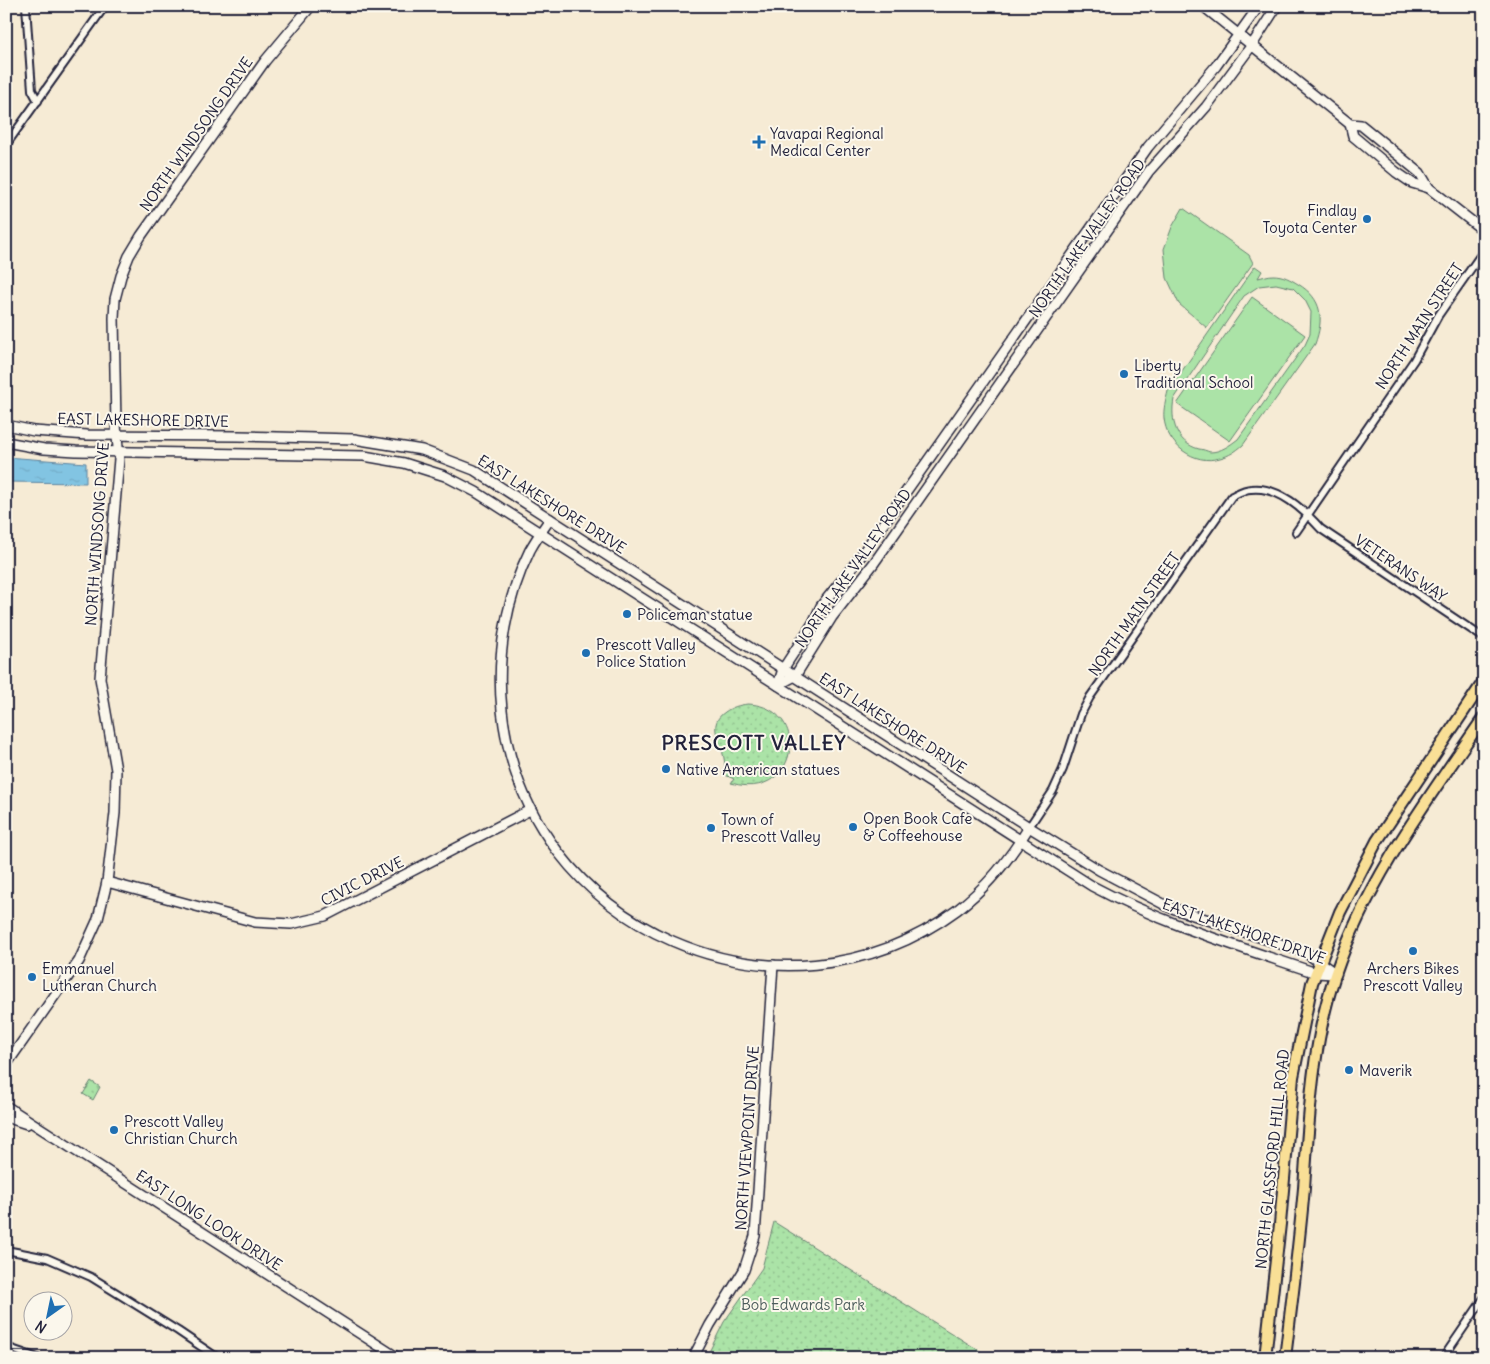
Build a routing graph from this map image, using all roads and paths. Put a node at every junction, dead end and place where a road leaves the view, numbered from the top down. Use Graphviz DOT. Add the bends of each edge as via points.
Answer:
graph roads {
  1 [pos="26,6"];
  2 [pos="105,6"];
  3 [pos="310,6"];
  4 [pos="1203,6"];
  5 [pos="1259,6"];
  6 [pos="1277,6"];
  7 [pos="1239,35"];
  8 [pos="1252,45"];
  9 [pos="38,102"];
  10 [pos="1350,124"];
  11 [pos="6,145"];
  12 [pos="1429,188"];
  13 [pos="1484,231"];
  14 [pos="1484,250"];
  15 [pos="6,425"];
  16 [pos="117,435"];
  17 [pos="345,439"];
  18 [pos="6,442"];
  19 [pos="119,451"];
  20 [pos="344,455"];
  21 [pos="1308,514"];
  22 [pos="550,519"];
  23 [pos="1296,532"];
  24 [pos="540,533"];
  25 [pos="1484,638"];
  26 [pos="783,668"];
  27 [pos="795,676"];
  28 [pos="1484,681"];
  29 [pos="778,685"];
  30 [pos="1484,717"];
  31 [pos="530,810"];
  32 [pos="1029,827"];
  33 [pos="1021,840"];
  34 [pos="107,882"];
  35 [pos="1169,907"];
  36 [pos="1164,919"];
  37 [pos="1320,962"];
  38 [pos="773,965"];
  39 [pos="1316,973"];
  40 [pos="1336,974"];
  41 [pos="6,1065"];
  42 [pos="6,1106"];
  43 [pos="6,1118"];
  44 [pos="46,1132"];
  45 [pos="6,1250"];
  46 [pos="1484,1298"];
  47 [pos="6,1347"];
  48 [pos="38,1358"];
  49 [pos="218,1358"];
  50 [pos="398,1358"];
  51 [pos="693,1358"];
  52 [pos="1265,1358"];
  53 [pos="1286,1358"];
  54 [pos="1443,1358"];
  1 -- 9 [label="street" via="32,90"];
  2 -- 9 [label="street"];
  3 -- 16 [label="street, NORTH WINDSONG DRIVE" via="265,61 129,256 115,299"];
  4 -- 7 [label="street"];
  5 -- 7 [label="street, NORTH LAKE VALLEY ROAD"];
  6 -- 8 [label="street, NORTH LAKE VALLEY ROAD"];
  7 -- 8 [label="street"];
  7 -- 26 [label="street, NORTH LAKE VALLEY ROAD" via="1148,147 858,560 821,606 813,624"];
  8 -- 10 [label="street"];
  8 -- 27 [label="street, NORTH LAKE VALLEY ROAD" via="1206,107 1149,171 874,563 832,617"];
  9 -- 11 [label="street"];
  10 -- 12 [label="street" via="1361,125 1420,173"];
  10 -- 12 [label="street" via="1353,136 1396,172 1412,184"];
  12 -- 13 [label="street"];
  14 -- 21 [label="street, NORTH MAIN STREET" via="1438,316 1414,360"];
  15 -- 16 [label="street, EAST LAKESHORE DRIVE" via="34,431"];
  16 -- 17 [label="street, EAST LAKESHORE DRIVE"];
  16 -- 19 [label="street, NORTH WINDSONG DRIVE"];
  17 -- 20 [label="street"];
  17 -- 22 [label="street, EAST LAKESHORE DRIVE" via="407,447 445,458 474,470"];
  18 -- 19 [label="street, EAST LAKESHORE DRIVE" via="44,449"];
  19 -- 20 [label="street, EAST LAKESHORE DRIVE"];
  19 -- 34 [label="street, NORTH WINDSONG DRIVE" via="100,678 116,770"];
  20 -- 24 [label="street, EAST LAKESHORE DRIVE" via="404,463 445,476"];
  21 -- 23 [label="street, NORTH MAIN STREET"];
  21 -- 25 [label="street, VETERANS WAY" via="1322,529"];
  21 -- 32 [label="street, NORTH MAIN STREET" via="1267,489 1250,489 1232,496 1090,697 1053,791"];
  22 -- 24 [label="street"];
  22 -- 26 [label="street, EAST LAKESHORE DRIVE"];
  24 -- 29 [label="street, EAST LAKESHORE DRIVE"];
  24 -- 31 [label="street" via="512,599 500,660 500,698 507,744"];
  26 -- 27 [label="street, EAST LAKESHORE DRIVE"];
  26 -- 29 [label="street, NORTH LAKE VALLEY ROAD"];
  27 -- 29 [label="street"];
  27 -- 32 [label="street, EAST LAKESHORE DRIVE"];
  28 -- 37 [label="main road, NORTH GLASSFORD HILL ROAD" via="1377,841 1340,912"];
  29 -- 33 [label="street, EAST LAKESHORE DRIVE"];
  30 -- 40 [label="main road" via="1409,827 1376,882"];
  31 -- 34 [label="street, CIVIC DRIVE" via="324,916 291,924 255,922"];
  31 -- 38 [label="street" via="574,872 601,898 636,923 697,951 732,960"];
  32 -- 33 [label="street"];
  32 -- 35 [label="street, EAST LAKESHORE DRIVE" via="1099,870"];
  33 -- 36 [label="street, EAST LAKESHORE DRIVE" via="1092,886"];
  33 -- 38 [label="street" via="969,900 906,939 852,958"];
  34 -- 41 [label="street, NORTH WINDSONG DRIVE" via="87,946"];
  35 -- 36 [label="street"];
  35 -- 37 [label="street, EAST LAKESHORE DRIVE" via="1306,952"];
  36 -- 39 [label="street, EAST LAKESHORE DRIVE"];
  37 -- 39 [label="main road, NORTH GLASSFORD HILL ROAD"];
  37 -- 40 [label="street, EAST LAKESHORE DRIVE"];
  38 -- 51 [label="street, NORTH VIEWPOINT DRIVE" via="755,1236 744,1270"];
  39 -- 40 [label="street, EAST LAKESHORE DRIVE"];
  39 -- 52 [label="main road, NORTH GLASSFORD HILL ROAD" via="1293,1076"];
  40 -- 53 [label="main road" via="1327,1002 1314,1070"];
  42 -- 44 [label="street, EAST LONG LOOK DRIVE"];
  43 -- 44 [label="street"];
  44 -- 50 [label="street, EAST LONG LOOK DRIVE"];
  45 -- 49 [label="street" via="47,1258 91,1277"];
  46 -- 54 [label="street"];
  47 -- 48 [label="street"];
}
